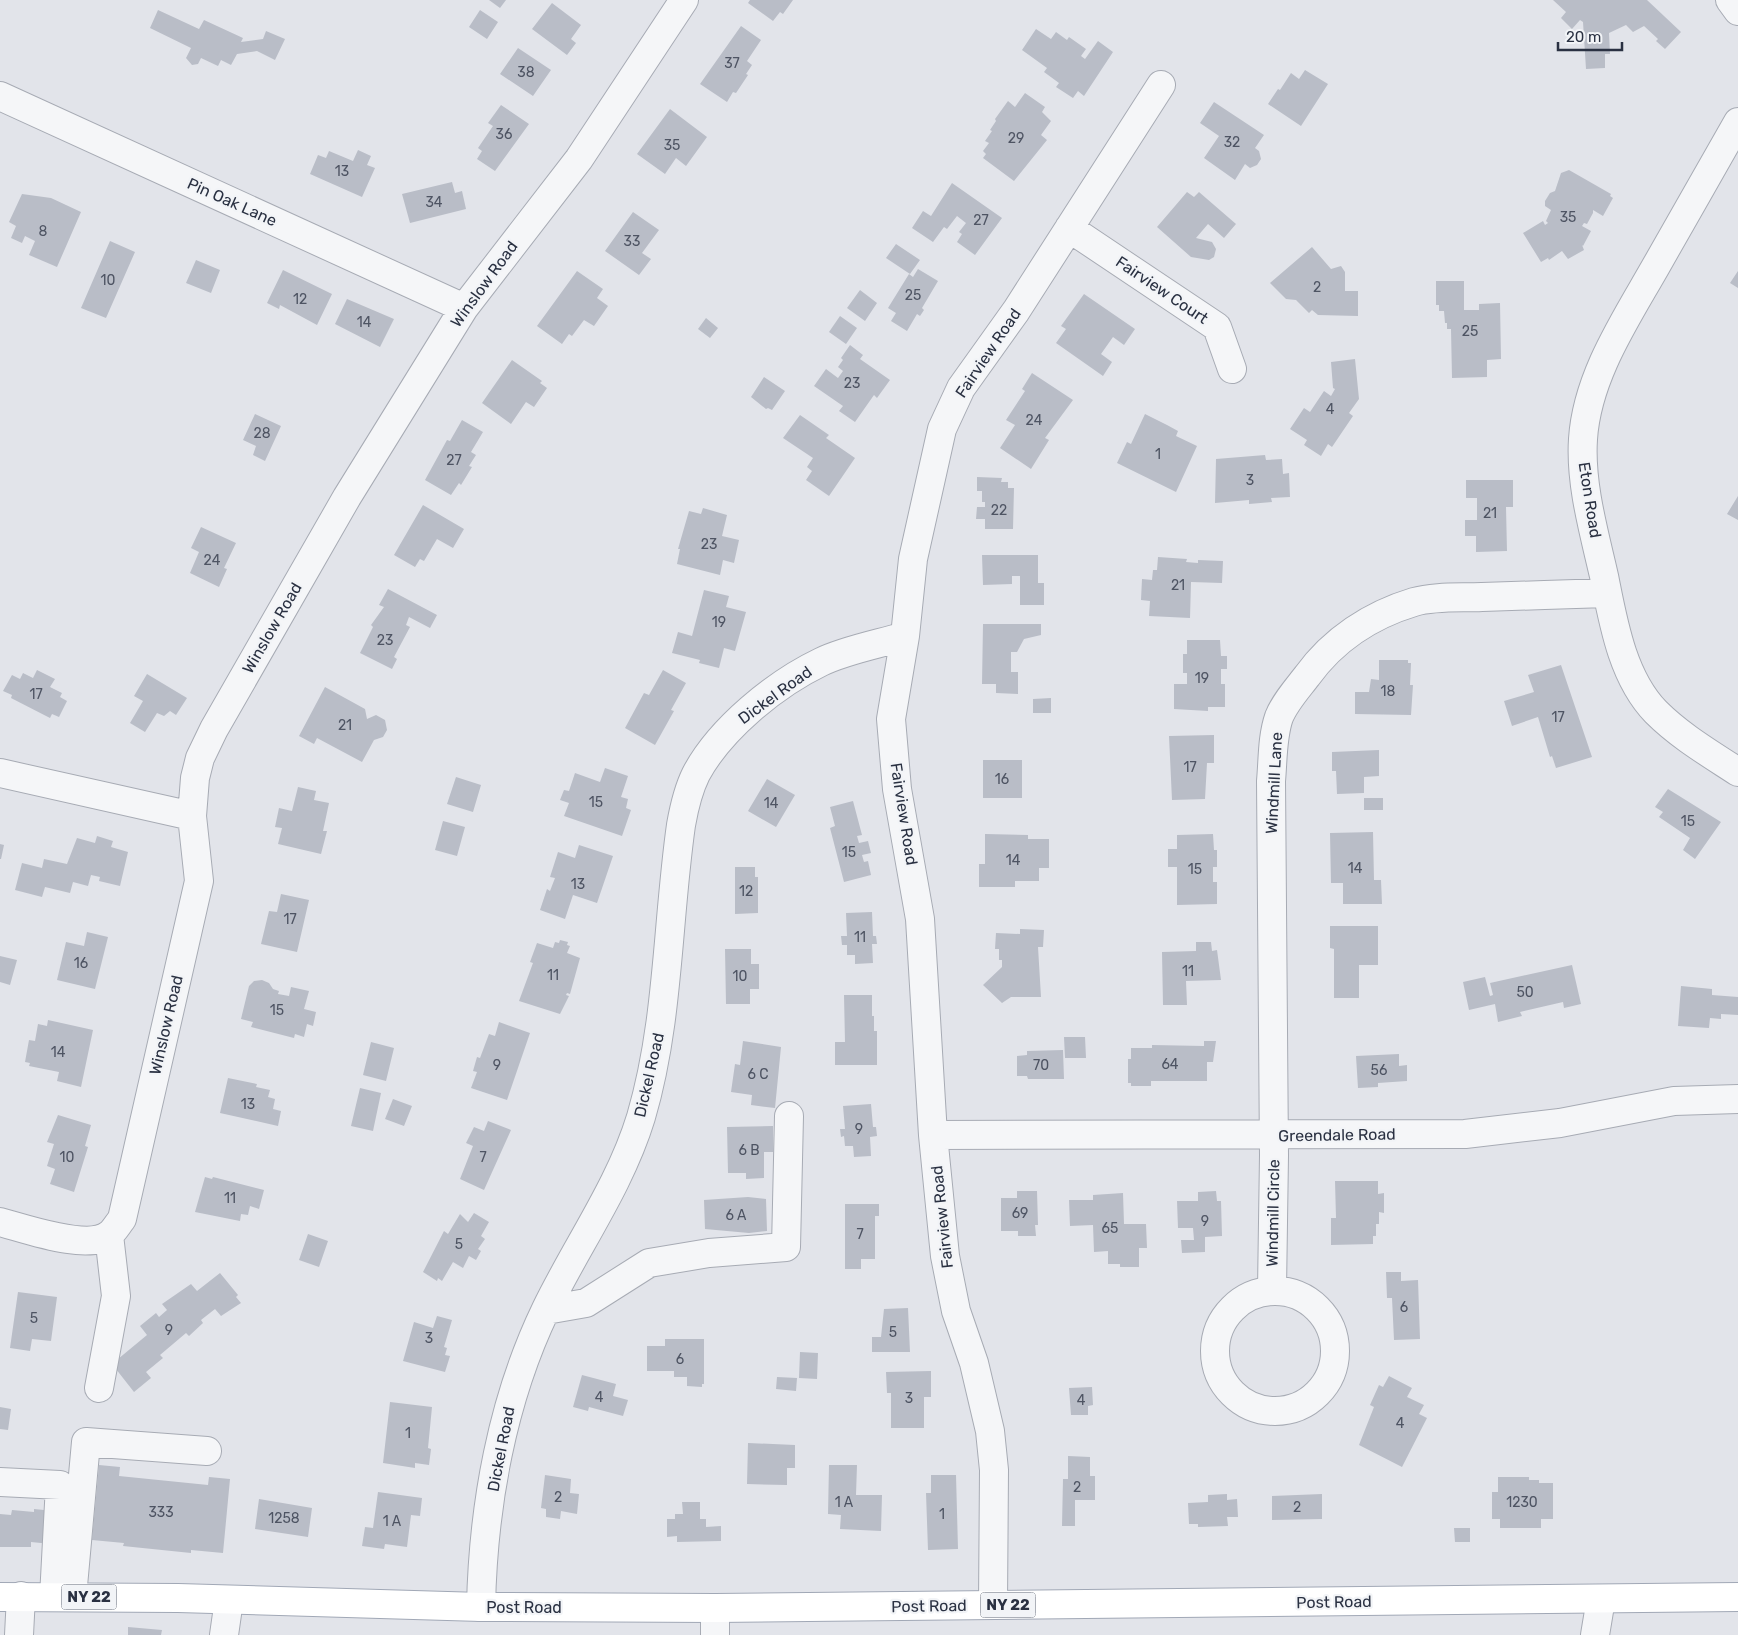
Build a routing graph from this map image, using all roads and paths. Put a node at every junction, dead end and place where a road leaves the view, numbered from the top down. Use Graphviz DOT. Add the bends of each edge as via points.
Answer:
graph roads {
  1 [pos="684,0"];
  2 [pos="1730,0"];
  3 [pos="1738,10"];
  4 [pos="1161,85"];
  5 [pos="0,96"];
  6 [pos="1738,122"];
  7 [pos="1069,228"];
  8 [pos="464,308"];
  9 [pos="1232,369"];
  10 [pos="1607,592"];
  11 [pos="905,636"];
  12 [pos="1738,772"];
  13 [pos="0,773"];
  14 [pos="192,816"];
  15 [pos="1738,1099"];
  16 [pos="789,1116"];
  17 [pos="933,1135"];
  18 [pos="1273,1136"];
  19 [pos="0,1222"];
  20 [pos="109,1235"];
  21 [pos="1272,1290"];
  22 [pos="546,1310"];
  23 [pos="98,1388"];
  24 [pos="207,1451"];
  25 [pos="0,1482"];
  26 [pos="11,1597"];
  27 [pos="63,1597"];
  28 [pos="1738,1598"];
  29 [pos="1601,1599"];
  30 [pos="234,1600"];
  31 [pos="994,1605"];
  32 [pos="481,1607"];
  33 [pos="715,1608"];
  34 [pos="19,1635"];
  35 [pos="224,1635"];
  36 [pos="715,1635"];
  37 [pos="1595,1635"];
  1 -- 8 [label="street, Winslow Road" via="579,159"];
  2 -- 3 [label="street"];
  4 -- 7 [label="street, Fairview Road"];
  5 -- 8 [label="street, Pin Oak Lane"];
  6 -- 10 [label="street, Eton Road" via="1621,328 1602,365 1587,412 1583,474"];
  7 -- 9 [label="street, Fairview Court" via="1217,327"];
  7 -- 11 [label="street, Fairview Road" via="1016,311 961,388 942,429 913,559"];
  8 -- 14 [label="street, Winslow Road" via="348,496 214,729 200,758"];
  10 -- 12 [label="street, Eton Road" via="1620,644 1632,675 1655,710 1680,734"];
  10 -- 18 [label="street, Windmill Lane" via="1416,602 1363,624 1332,646 1292,695 1280,716 1275,734 1271,781"];
  11 -- 17 [label="street, Fairview Road" via="891,719 897,789 920,919"];
  11 -- 22 [label="street, Dickel Road" via="822,661 771,694 735,723 707,754 695,776 681,825 662,1021 641,1117 602,1208"];
  13 -- 14 [label="street"];
  14 -- 20 [label="street, Winslow Road" via="199,881 122,1219"];
  15 -- 18 [label="street, Greendale Road" via="1674,1101 1560,1124 1464,1134"];
  16 -- 22 [label="street" via="786,1247 708,1253 649,1263 586,1303"];
  17 -- 18 [label="street, Greendale Road"];
  17 -- 31 [label="street, Fairview Road" via="946,1265 990,1431 994,1470"];
  18 -- 21 [label="street, Windmill Circle"];
  19 -- 20 [label="street" via="60,1238 96,1240"];
  20 -- 23 [label="street" via="116,1296"];
  21 -- 21 [label="street, Windmill Circle" via="1252,1294 1232,1307 1220,1324 1214,1344 1215,1362 1222,1380 1234,1396 1266,1411 1286,1410 1305,1403 1319,1392 1333,1365 1335,1347 1329,1324 1315,1306 1299,1295"];
  22 -- 32 [label="street, Dickel Road" via="513,1390 491,1501"];
  24 -- 27 [label="street" via="86,1442"];
  25 -- 27 [label="street" via="60,1485"];
  26 -- 27 [label="main road, NY 22"];
  26 -- 34 [label="street"];
  27 -- 30 [label="main road, NY 22"];
  28 -- 29 [label="main road, Post Road / NY 22"];
  29 -- 31 [label="main road, Post Road / NY 22"];
  29 -- 37 [label="street"];
  30 -- 32 [label="main road, Post Road / NY 22"];
  30 -- 35 [label="street"];
  31 -- 33 [label="main road, Post Road / NY 22"];
  32 -- 33 [label="main road, Post Road / NY 22"];
  33 -- 36 [label="street"];
}
